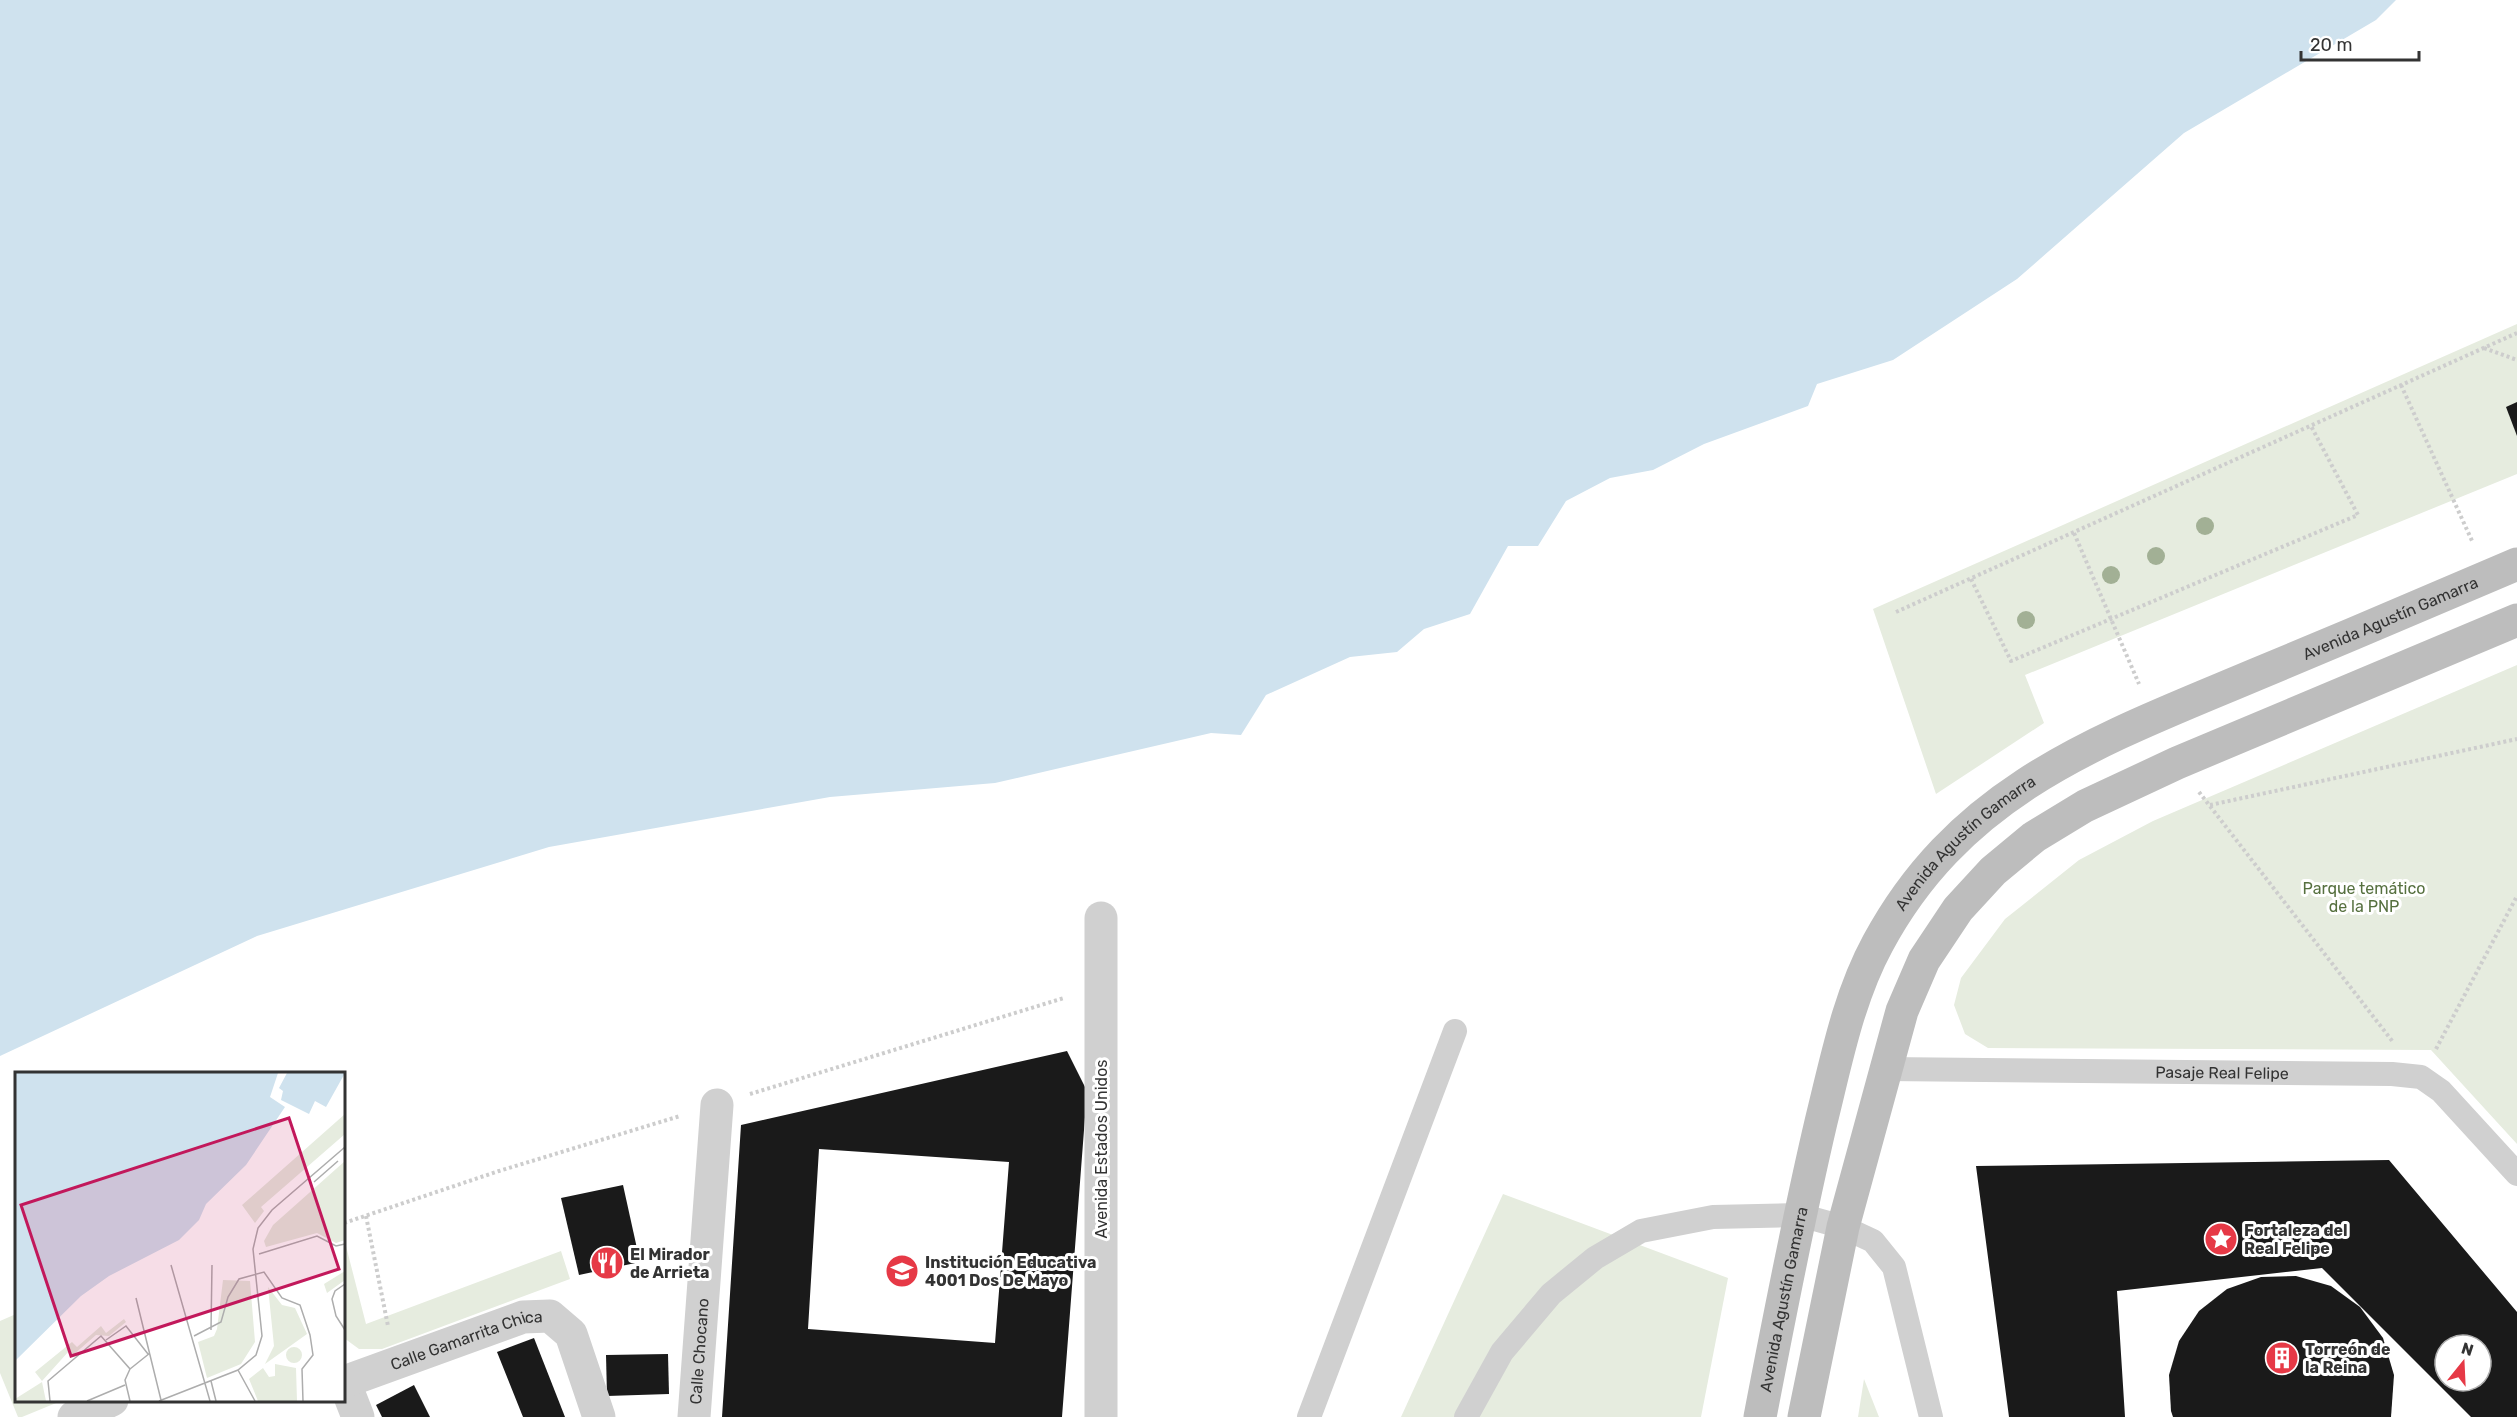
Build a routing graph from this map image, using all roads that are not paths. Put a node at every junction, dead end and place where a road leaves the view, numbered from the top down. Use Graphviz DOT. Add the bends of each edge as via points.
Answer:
graph roads {
  1 [pos="2503,570"];
  2 [pos="2517,620"];
  3 [pos="1101,918"];
  4 [pos="1455,1031"];
  5 [pos="1886,1069"];
  6 [pos="717,1105"];
  7 [pos="2517,1174"];
  8 [pos="1800,1215"];
  9 [pos="1843,1227"];
  10 [pos="345,1382"];
  11 [pos="345,1384"];
  12 [pos="110,1402"];
  13 [pos="74,1417"];
  14 [pos="358,1417"];
  15 [pos="600,1417"];
  16 [pos="694,1417"];
  17 [pos="1101,1417"];
  18 [pos="1309,1417"];
  19 [pos="1466,1417"];
  20 [pos="1760,1417"];
  21 [pos="1804,1417"];
  22 [pos="1931,1417"];
  1 -- 8 [label="main road, Avenida Agustín Gamarra" via="2117,733 2051,767 1991,807 1946,849 1905,897 1876,946 1850,1012"];
  2 -- 5 [label="main road" via="2177,763 2085,806 2034,837 1993,871 1958,909 1924,960 1902,1011"];
  3 -- 17 [label="street, Avenida Estados Unidos"];
  4 -- 18 [label="lane"];
  5 -- 7 [label="lane, Pasaje Real Felipe" via="2421,1077 2441,1091"];
  5 -- 9 [label="main road"];
  6 -- 16 [label="street, Calle Chocano"];
  8 -- 9 [label="lane"];
  8 -- 19 [label="lane" via="1713,1216 1641,1231 1595,1258 1551,1294 1502,1352"];
  8 -- 20 [label="main road, Avenida Agustín Gamarra"];
  9 -- 21 [label="main road"];
  9 -- 22 [label="lane" via="1874,1241 1894,1267"];
  10 -- 15 [label="street, Calle Gamarrita Chica" via="523,1317 550,1316 571,1334"];
  11 -- 14 [label="street"];
  12 -- 13 [label="street"];
}
